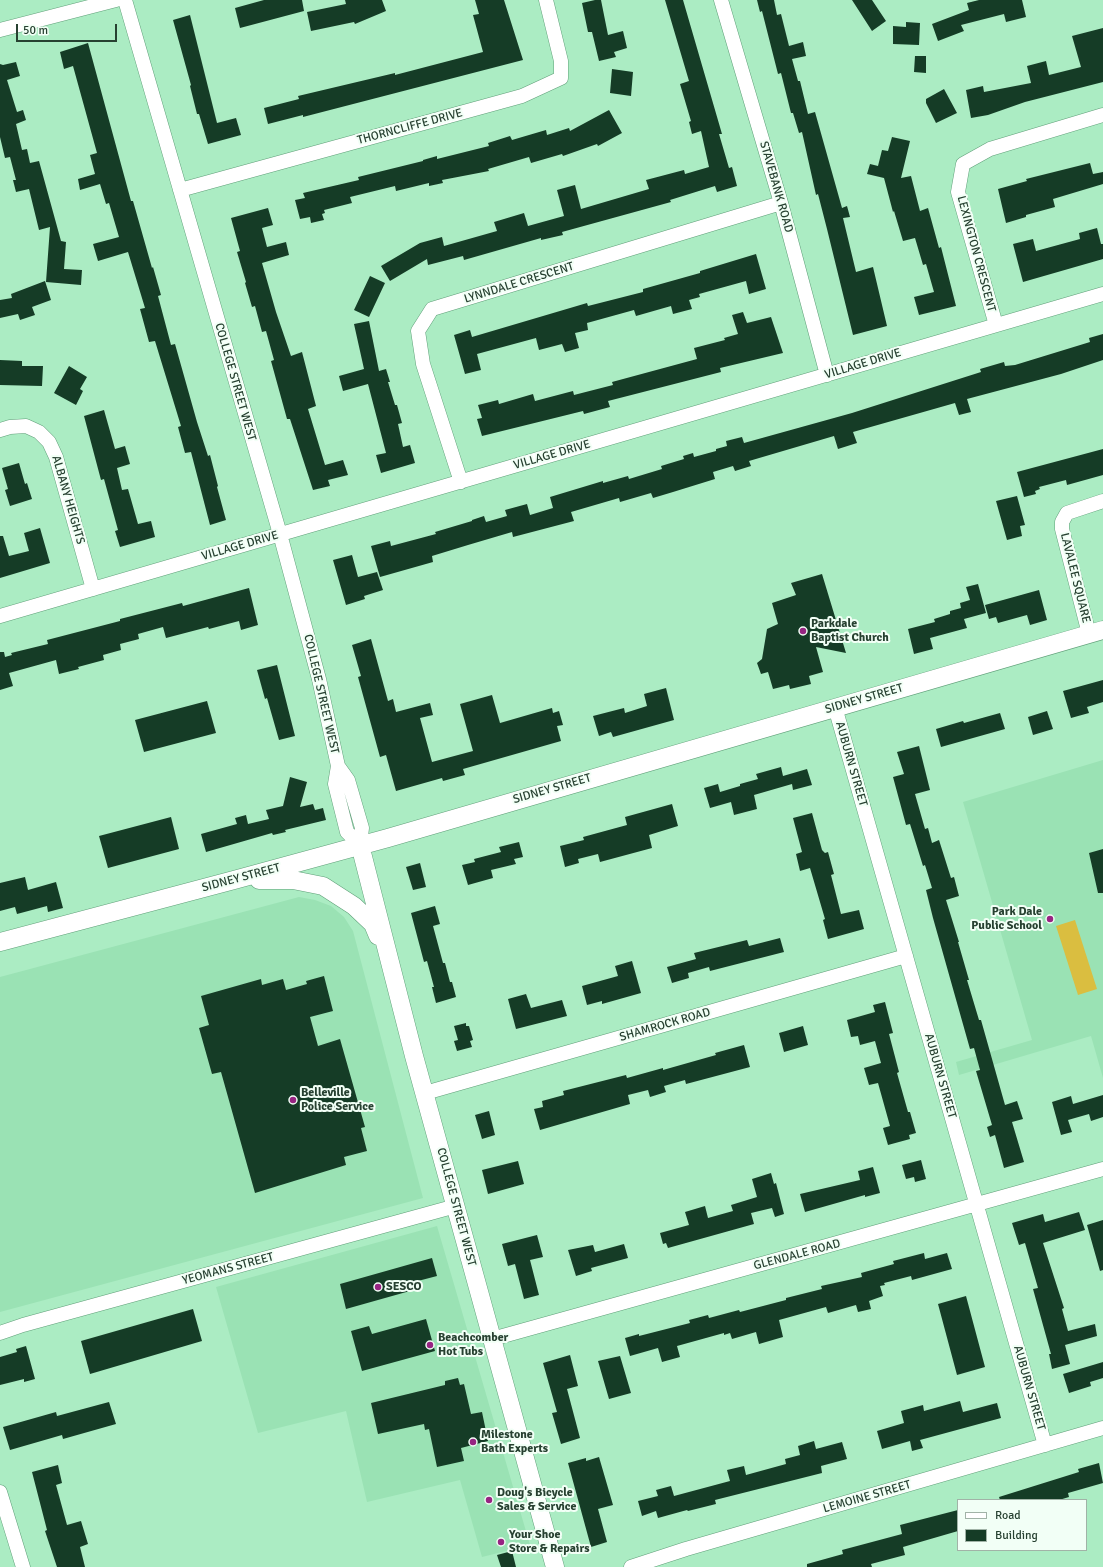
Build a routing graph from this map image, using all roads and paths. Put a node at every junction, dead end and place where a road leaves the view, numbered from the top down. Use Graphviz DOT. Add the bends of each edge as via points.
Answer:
graph roads {
  1 [pos="116,0"];
  2 [pos="125,0"];
  3 [pos="546,0"];
  4 [pos="721,0"];
  5 [pos="0,30"];
  6 [pos="1103,115"];
  7 [pos="180,190"];
  8 [pos="781,203"];
  9 [pos="1103,294"];
  10 [pos="996,324"];
  11 [pos="827,375"];
  12 [pos="0,430"];
  13 [pos="461,482"];
  14 [pos="1103,501"];
  15 [pos="280,534"];
  16 [pos="93,589"];
  17 [pos="0,616"];
  18 [pos="1096,632"];
  19 [pos="835,707"];
  20 [pos="360,845"];
  21 [pos="234,880"];
  22 [pos="0,942"];
  23 [pos="387,954"];
  24 [pos="906,956"];
  25 [pos="425,1093"];
  26 [pos="1103,1169"];
  27 [pos="977,1205"];
  28 [pos="456,1206"];
  29 [pos="0,1332"];
  30 [pos="492,1339"];
  31 [pos="1103,1428"];
  32 [pos="1046,1445"];
  33 [pos="0,1492"];
  34 [pos="23,1567"];
  35 [pos="555,1567"];
  36 [pos="631,1567"];
  1 -- 5 [label="street"];
  2 -- 7 [label="street, COLLEGE STREET WEST"];
  3 -- 7 [label="street, THORNCLIFFE DRIVE" via="561,61 561,78 522,96"];
  4 -- 8 [label="street, STAVEBANK ROAD"];
  6 -- 10 [label="street, LEXINGTON CRESCENT" via="990,148 963,164 958,192"];
  7 -- 15 [label="street, COLLEGE STREET WEST"];
  8 -- 11 [label="street, STAVEBANK ROAD"];
  8 -- 13 [label="street, LYNNDALE CRESCENT" via="432,309 418,331 423,364"];
  9 -- 10 [label="street, VILLAGE DRIVE"];
  10 -- 11 [label="street, VILLAGE DRIVE"];
  11 -- 13 [label="street, VILLAGE DRIVE"];
  12 -- 16 [label="street, ALBANY HEIGHTS" via="26,426 39,432 49,442 56,458"];
  13 -- 15 [label="street, VILLAGE DRIVE"];
  14 -- 18 [label="street, LAVALEE SQUARE" via="1067,513 1062,522 1065,540"];
  15 -- 16 [label="street, VILLAGE DRIVE"];
  15 -- 20 [label="street, COLLEGE STREET WEST" via="319,679 338,766 348,780 362,828"];
  16 -- 17 [label="street, VILLAGE DRIVE"];
  18 -- 19 [label="main road, SIDNEY STREET"];
  19 -- 20 [label="main road, SIDNEY STREET"];
  19 -- 24 [label="street, AUBURN STREET"];
  20 -- 21 [label="main road, SIDNEY STREET"];
  20 -- 23 [label="main road, COLLEGE STREET WEST"];
  21 -- 22 [label="main road, SIDNEY STREET"];
  21 -- 23 [label="main road" via="293,880 323,886 354,906 373,924"];
  23 -- 25 [label="main road, COLLEGE STREET WEST"];
  24 -- 25 [label="street, SHAMROCK ROAD"];
  24 -- 27 [label="street, AUBURN STREET"];
  25 -- 28 [label="main road, COLLEGE STREET WEST"];
  26 -- 27 [label="street, GLENDALE ROAD"];
  27 -- 30 [label="street, GLENDALE ROAD"];
  27 -- 32 [label="street, AUBURN STREET"];
  28 -- 29 [label="street, YEOMANS STREET"];
  28 -- 30 [label="main road, COLLEGE STREET WEST"];
  30 -- 35 [label="main road, COLLEGE STREET WEST"];
  31 -- 32 [label="street, LEMOINE STREET"];
  32 -- 36 [label="street, LEMOINE STREET"];
  33 -- 34 [label="street"];
}
